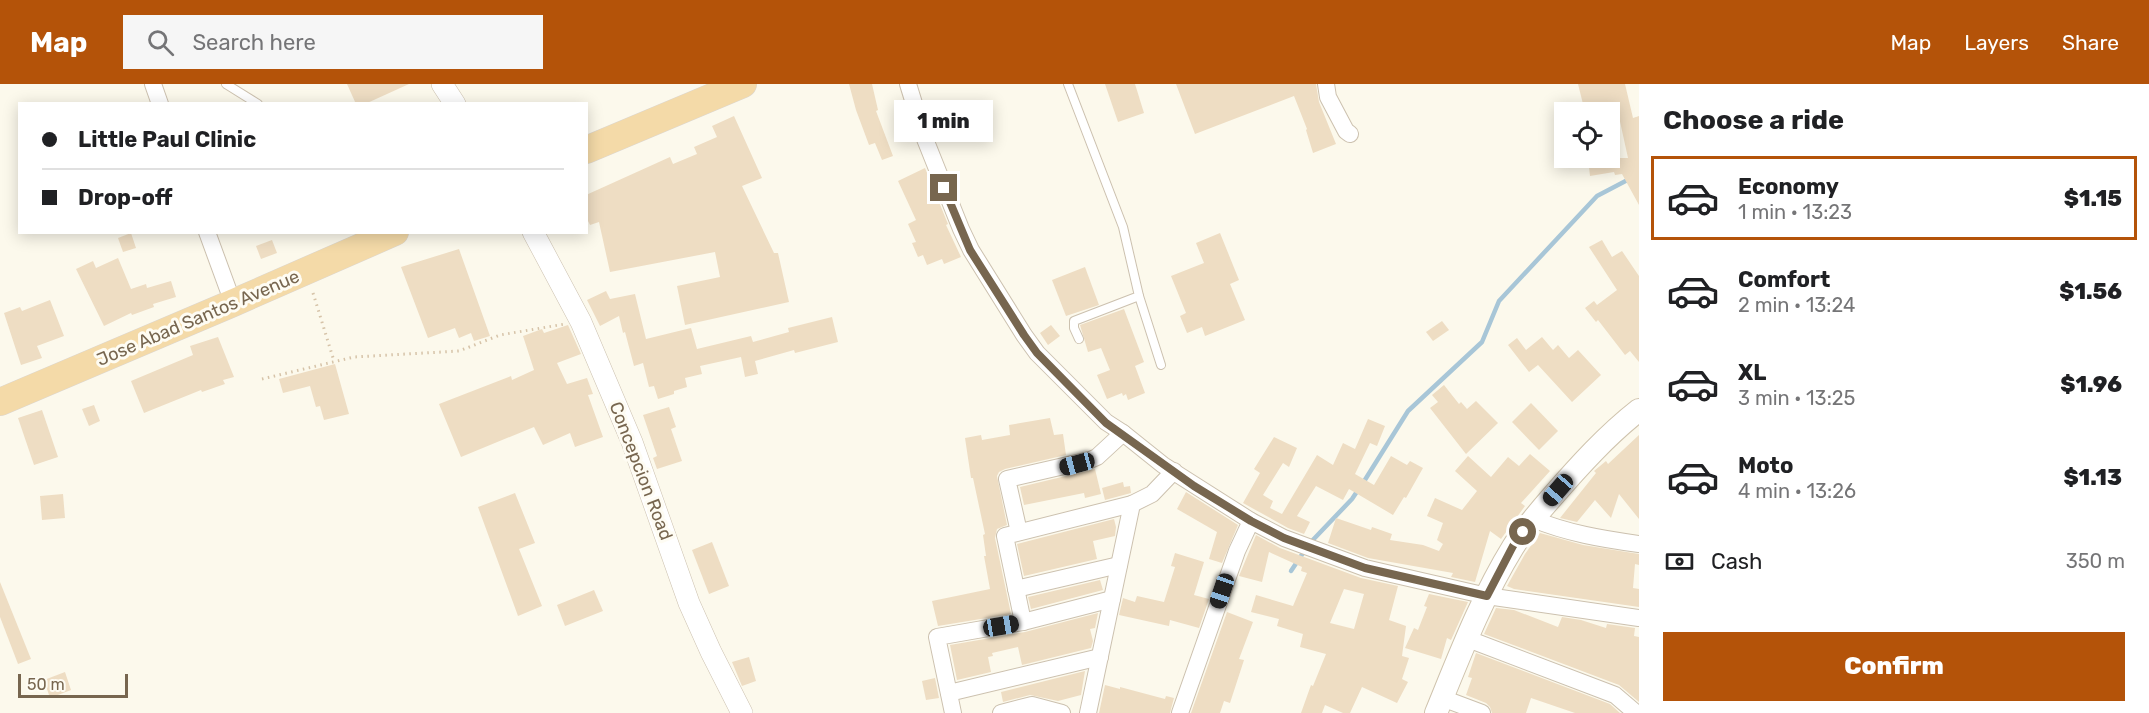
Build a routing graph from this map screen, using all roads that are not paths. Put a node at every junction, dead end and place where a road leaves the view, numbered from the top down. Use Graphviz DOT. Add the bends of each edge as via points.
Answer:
graph roads {
  1 [pos="153,84"];
  2 [pos="226,84"];
  3 [pos="442,84"];
  4 [pos="743,84"];
  5 [pos="908,84"];
  6 [pos="1068,84"];
  7 [pos="1326,84"];
  8 [pos="159,102"];
  9 [pos="255,102"];
  10 [pos="454,102"];
  11 [pos="1350,134"];
  12 [pos="588,149"];
  13 [pos="208,234"];
  14 [pos="534,234"];
  15 [pos="384,235"];
  16 [pos="1139,296"];
  17 [pos="233,303"];
  18 [pos="1079,339"];
  19 [pos="1161,365"];
  20 [pos="0,402"];
  21 [pos="1639,410"];
  22 [pos="1123,433"];
  23 [pos="1174,471"];
  24 [pos="1132,504"];
  25 [pos="1533,519"];
  26 [pos="1251,521"];
  27 [pos="1019,532"];
  28 [pos="1639,544"];
  29 [pos="1119,566"];
  30 [pos="1016,589"];
  31 [pos="1487,596"];
  32 [pos="1112,599"];
  33 [pos="1639,618"];
  34 [pos="1023,622"];
  35 [pos="1468,639"];
  36 [pos="1100,657"];
  37 [pos="949,693"];
  38 [pos="1439,706"];
  39 [pos="742,713"];
  40 [pos="953,713"];
  41 [pos="1001,713"];
  42 [pos="1062,713"];
  43 [pos="1088,713"];
  44 [pos="1180,713"];
  45 [pos="1482,713"];
  46 [pos="1636,713"];
  1 -- 8 [label="street"];
  2 -- 9 [label="lane"];
  3 -- 10 [label="street"];
  4 -- 12 [label="highway"];
  5 -- 22 [label="street" via="925,139 976,260 1037,353 1106,423"];
  6 -- 16 [label="lane" via="1123,227"];
  7 -- 11 [label="street" via="1328,97"];
  13 -- 17 [label="street"];
  14 -- 39 [label="street, Concepcion Road" via="581,322 632,442 689,603"];
  15 -- 17 [label="highway, Jose Abad Santos Avenue"];
  16 -- 18 [label="lane" via="1074,321"];
  16 -- 19 [label="lane"];
  17 -- 20 [label="highway, Jose Abad Santos Avenue"];
  21 -- 25 [label="main road" via="1570,476"];
  22 -- 23 [label="street"];
  22 -- 27 [label="street" via="1090,460 1007,479"];
  23 -- 24 [label="street" via="1152,495"];
  23 -- 26 [label="street"];
  24 -- 27 [label="street"];
  24 -- 29 [label="street"];
  25 -- 28 [label="street" via="1558,530"];
  25 -- 31 [label="main road" via="1513,546"];
  26 -- 31 [label="street" via="1284,538 1365,568"];
  26 -- 44 [label="street"];
  27 -- 30 [label="street" via="1005,536"];
  29 -- 30 [label="street"];
  29 -- 32 [label="street"];
  30 -- 34 [label="street"];
  31 -- 33 [label="street"];
  31 -- 35 [label="main road"];
  32 -- 34 [label="street"];
  32 -- 36 [label="street"];
  34 -- 37 [label="street" via="937,638"];
  35 -- 38 [label="main road"];
  35 -- 46 [label="street" via="1615,695"];
  36 -- 37 [label="street"];
  36 -- 43 [label="street"];
  37 -- 40 [label="street"];
  38 -- 45 [label="street"];
  41 -- 42 [label="street" via="1032,705"];
}
